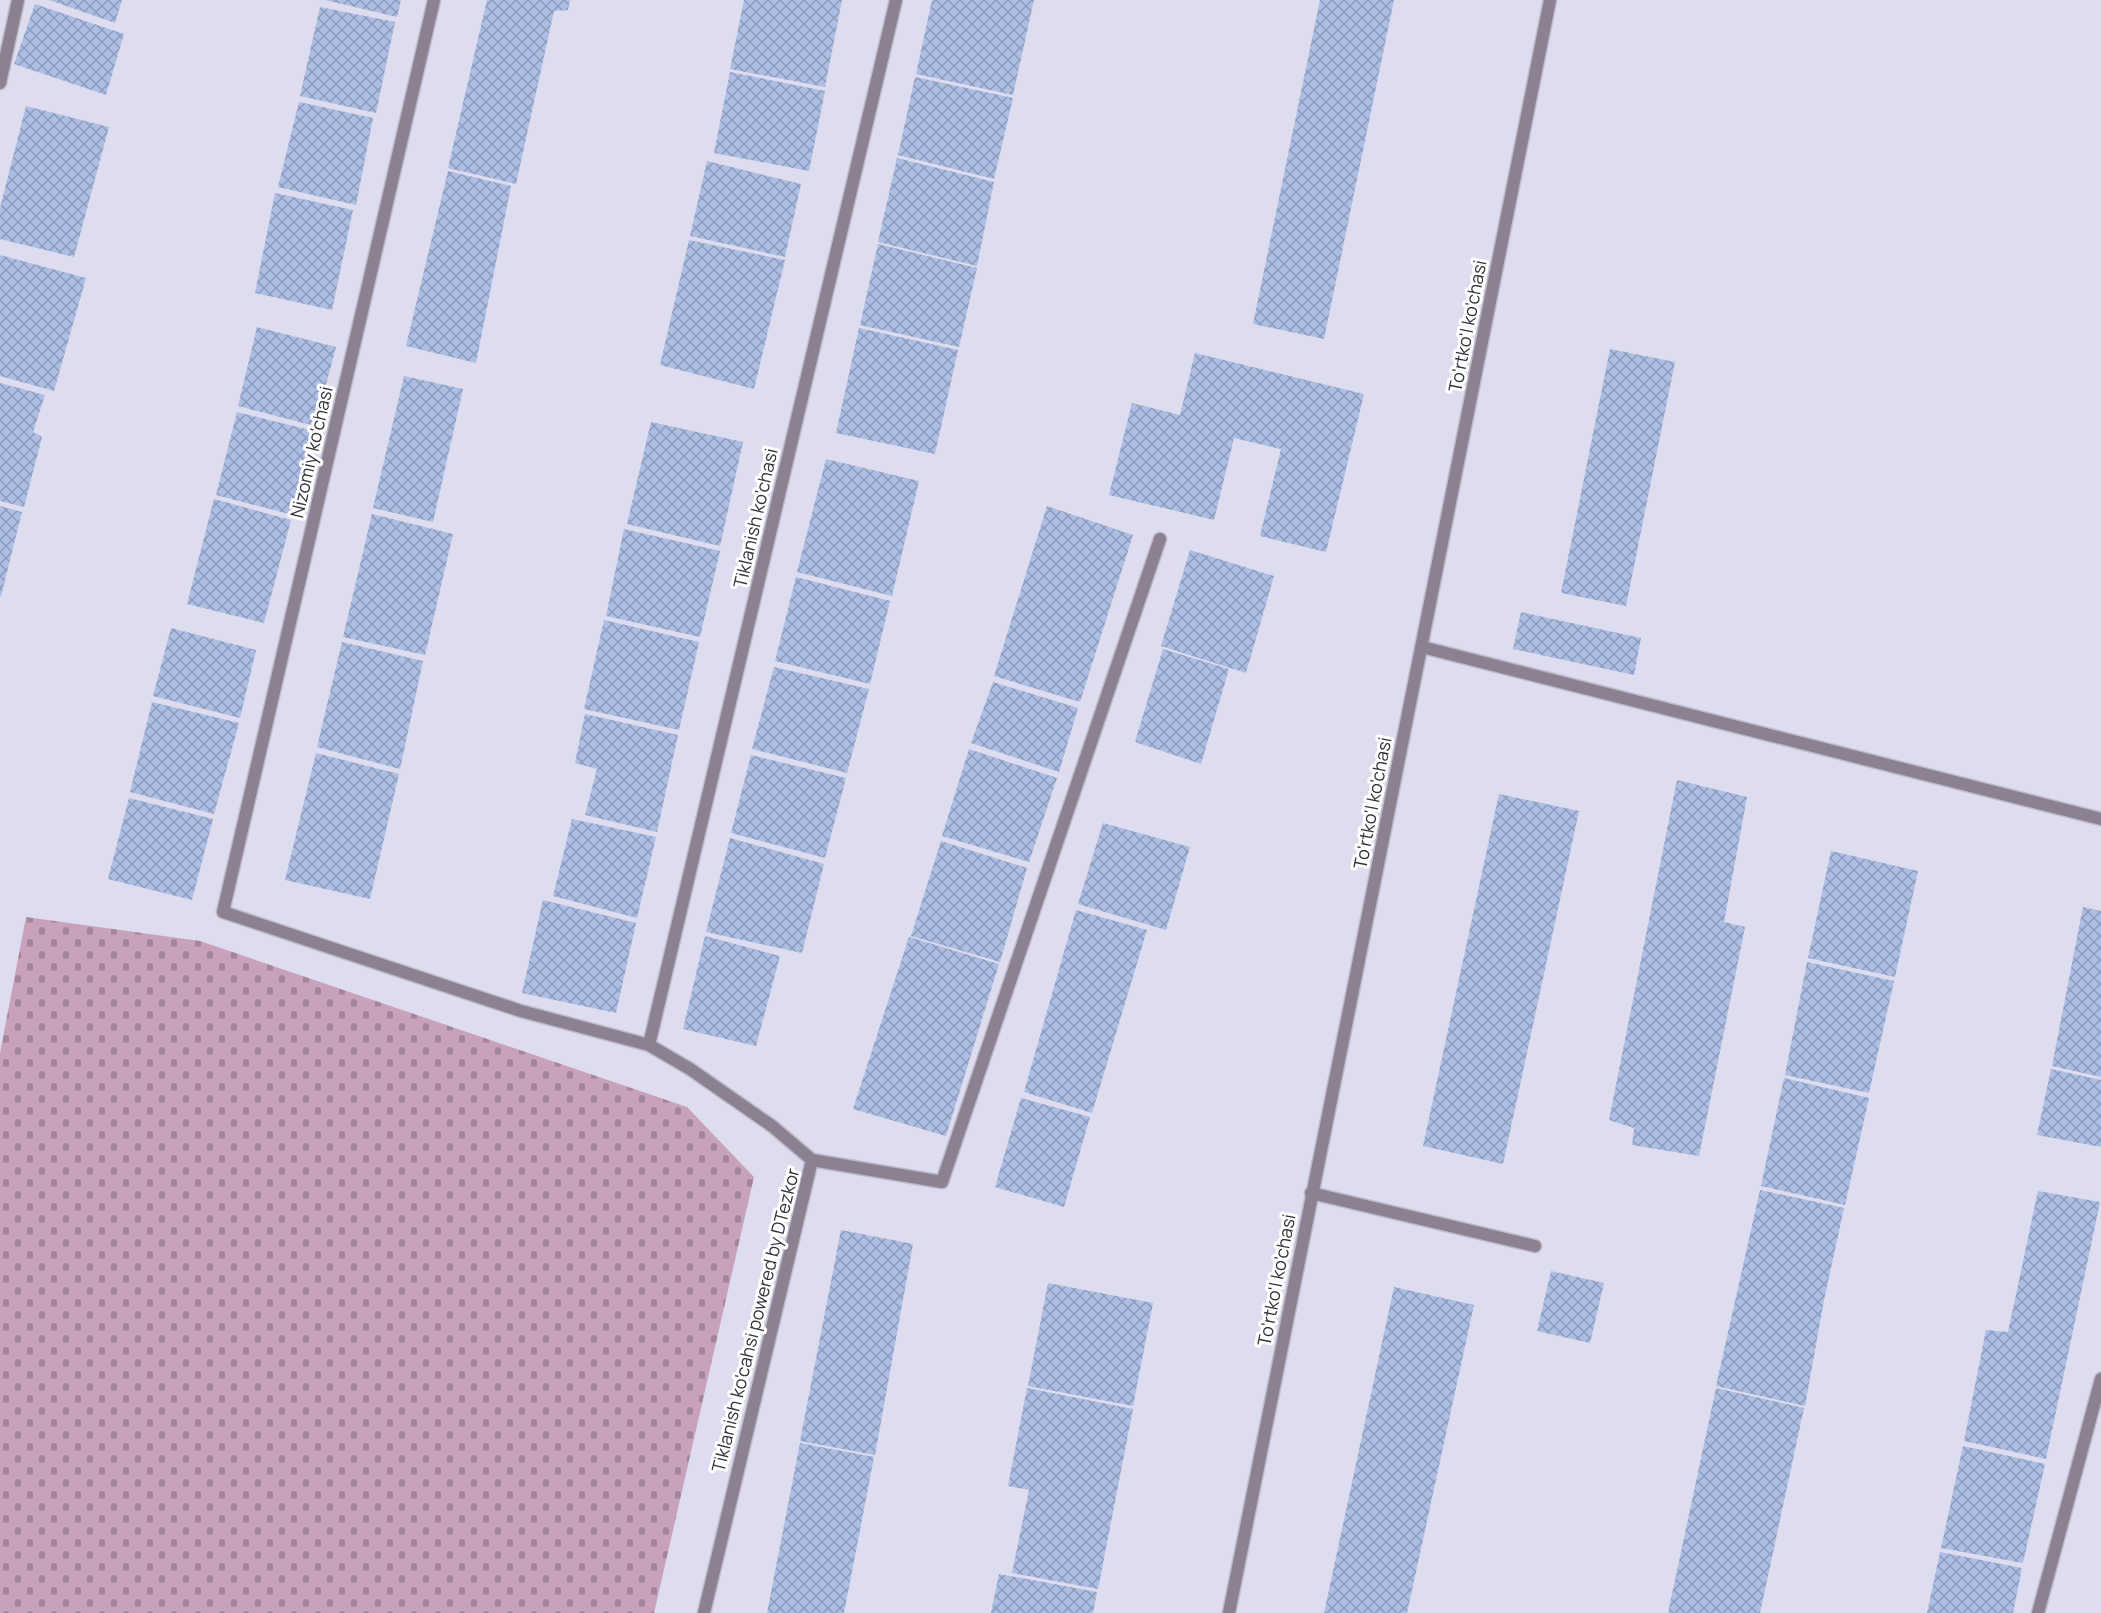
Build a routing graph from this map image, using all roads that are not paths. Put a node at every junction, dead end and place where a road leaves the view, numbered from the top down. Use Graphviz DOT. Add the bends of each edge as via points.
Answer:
graph roads {
  1 [pos="18,0"];
  2 [pos="434,0"];
  3 [pos="896,0"];
  4 [pos="1550,0"];
  5 [pos="0,82"];
  6 [pos="1160,539"];
  7 [pos="1422,647"];
  8 [pos="2101,819"];
  9 [pos="223,912"];
  10 [pos="649,1045"];
  11 [pos="812,1160"];
  12 [pos="1311,1193"];
  13 [pos="1535,1246"];
  14 [pos="2101,1379"];
  15 [pos="704,1613"];
  16 [pos="1229,1613"];
  17 [pos="2038,1613"];
  1 -- 5 [label="street"];
  2 -- 9 [label="street, Nizomiy ko'chasi"];
  3 -- 10 [label="street, Tiklanish ko'chasi"];
  4 -- 7 [label="street, To'rtko'l ko'chasi"];
  6 -- 11 [label="street" via="942,1182"];
  7 -- 8 [label="street"];
  7 -- 12 [label="street, To'rtko'l ko'chasi"];
  9 -- 10 [label="street, Tiklanish ko'cahsi powered by DTezkor" via="521,1011"];
  10 -- 11 [label="street, Tiklanish ko'cahsi powered by DTezkor" via="772,1126"];
  11 -- 15 [label="street, Tiklanish ko'cahsi powered by DTezkor"];
  12 -- 13 [label="street"];
  12 -- 16 [label="street, To'rtko'l ko'chasi"];
  14 -- 17 [label="street"];
}
